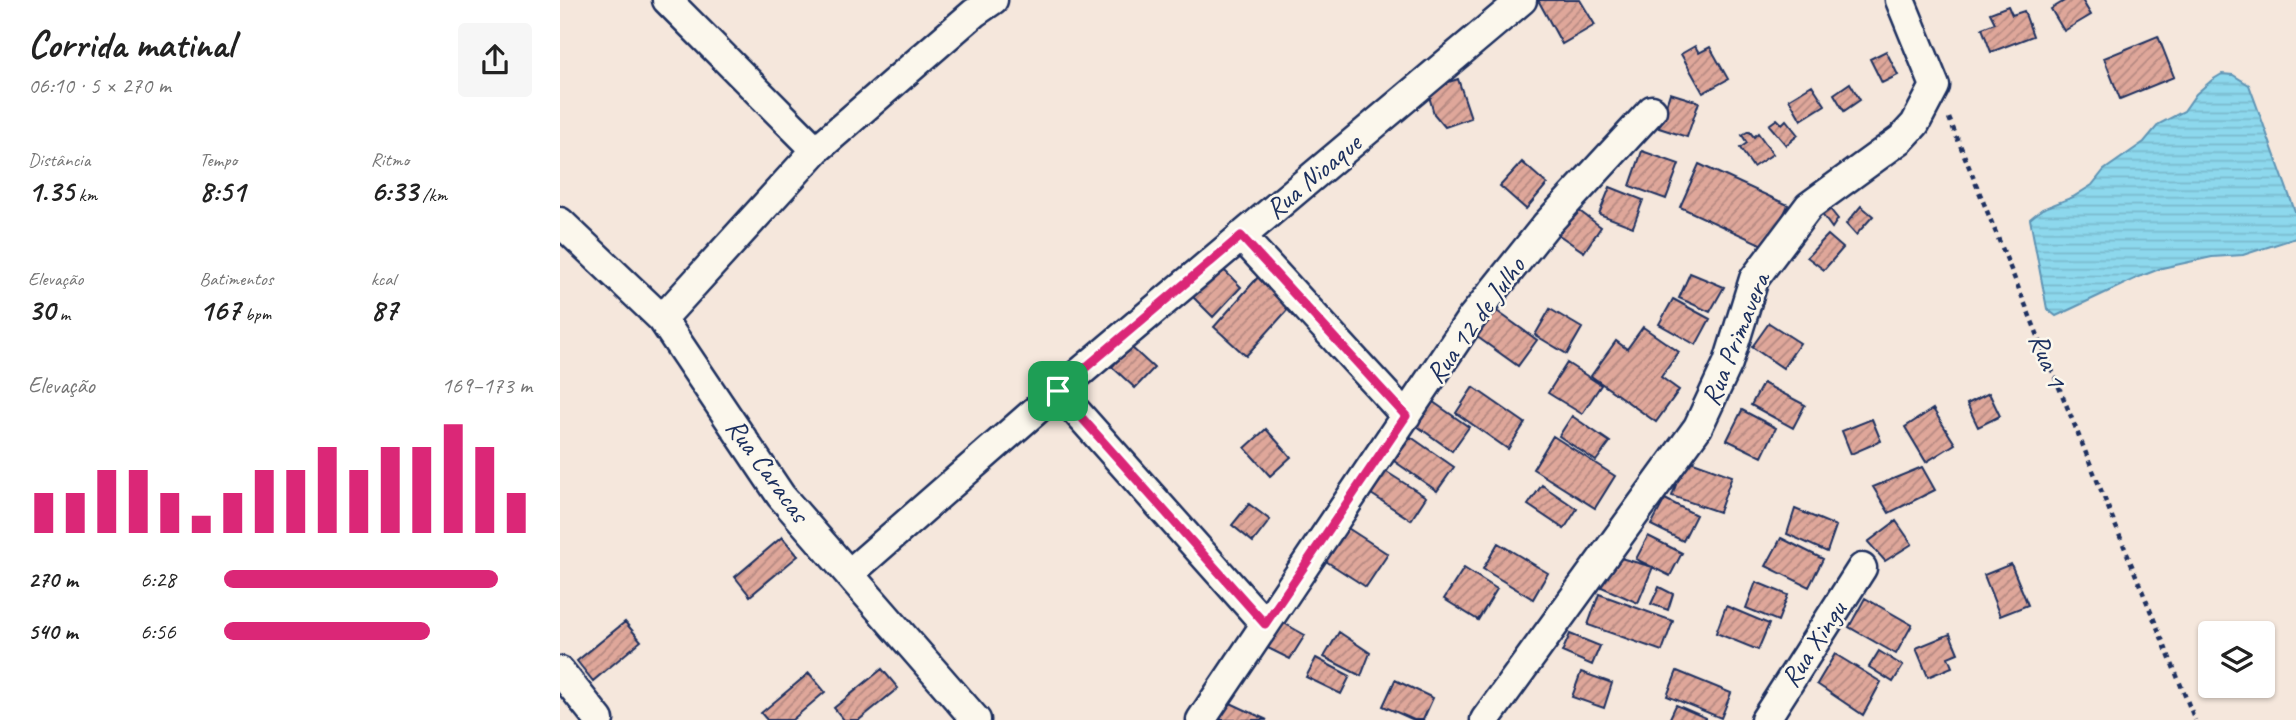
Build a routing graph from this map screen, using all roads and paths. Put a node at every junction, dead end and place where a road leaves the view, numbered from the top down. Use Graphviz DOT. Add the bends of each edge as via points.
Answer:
graph roads {
  1 [pos="667,0"];
  2 [pos="1522,0"];
  3 [pos="1900,0"];
  4 [pos="977,4"];
  5 [pos="1935,86"];
  6 [pos="1652,110"];
  7 [pos="816,150"];
  8 [pos="560,222"];
  9 [pos="1241,236"];
  10 [pos="662,319"];
  11 [pos="1058,391"];
  12 [pos="1406,416"];
  13 [pos="1862,568"];
  14 [pos="850,573"];
  15 [pos="1265,624"];
  16 [pos="560,671"];
  17 [pos="968,717"];
  18 [pos="599,720"];
  19 [pos="1201,720"];
  20 [pos="1485,720"];
  21 [pos="1765,720"];
  22 [pos="2195,720"];
  1 -- 7 [label="street"];
  2 -- 9 [label="street, Rua Nioaque"];
  3 -- 5 [label="street"];
  4 -- 7 [label="street"];
  5 -- 20 [label="street, Rua Primavera" via="1915,124 1901,139 1809,206 1754,279 1728,363 1698,427"];
  5 -- 22 [label="path, Rua 1"];
  6 -- 12 [label="street, Rua 12 de Julho" via="1546,225 1470,320"];
  7 -- 10 [label="street"];
  8 -- 10 [label="street, Rua Caracas"];
  9 -- 11 [label="street, Rua Nioaque"];
  9 -- 12 [label="street"];
  10 -- 14 [label="street, Rua Caracas" via="781,496"];
  11 -- 14 [label="street, Rua Nioaque"];
  11 -- 15 [label="street"];
  12 -- 15 [label="street, Rua 12 de Julho"];
  13 -- 21 [label="street, Rua Xingu"];
  14 -- 17 [label="street, Rua Caracas"];
  15 -- 19 [label="street, Rua 12 de Julho"];
  16 -- 18 [label="street"];
}
